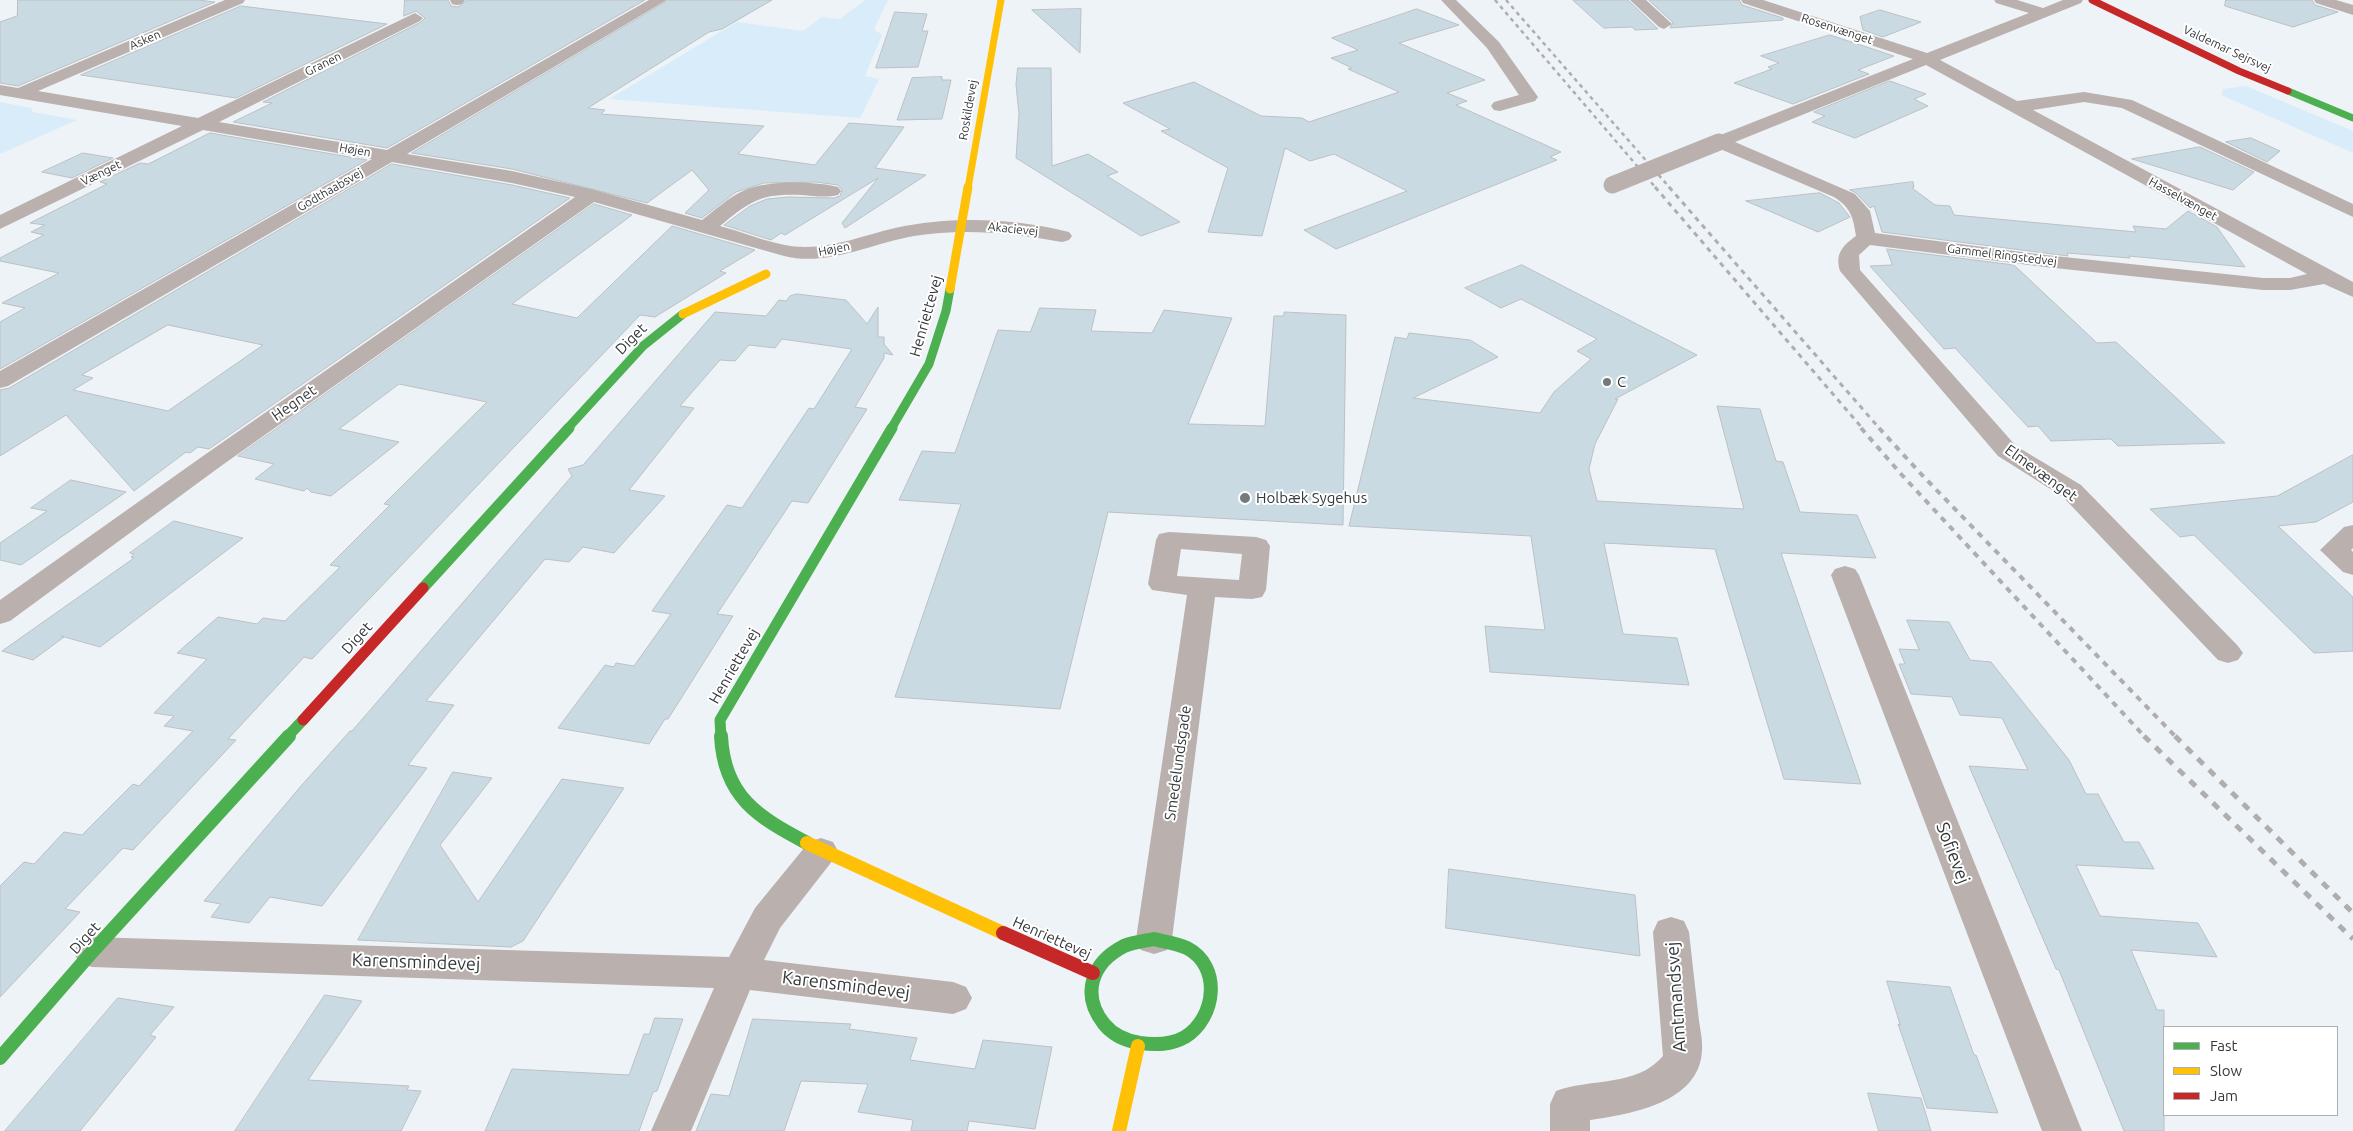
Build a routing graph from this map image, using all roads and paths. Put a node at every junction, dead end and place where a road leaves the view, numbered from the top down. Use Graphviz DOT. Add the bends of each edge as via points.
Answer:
graph roads {
  1 [pos="238,0"];
  2 [pos="660,0"];
  3 [pos="1001,0"];
  4 [pos="1448,0"];
  5 [pos="1637,0"];
  6 [pos="1748,0"];
  7 [pos="2001,0"];
  8 [pos="2076,0"];
  9 [pos="2092,0"];
  10 [pos="2321,0"];
  11 [pos="2353,10"];
  12 [pos="2044,13"];
  13 [pos="415,18"];
  14 [pos="1664,24"];
  15 [pos="1926,58"];
  16 [pos="18,74"];
  17 [pos="52,80"];
  18 [pos="80,84"];
  19 [pos="0,90"];
  20 [pos="20,93"];
  21 [pos="202,105"];
  22 [pos="1500,106"];
  23 [pos="2014,107"];
  24 [pos="230,110"];
  25 [pos="2353,118"];
  26 [pos="201,124"];
  27 [pos="1718,142"];
  28 [pos="389,156"];
  29 [pos="1612,185"];
  30 [pos="831,192"];
  31 [pos="591,194"];
  32 [pos="2353,211"];
  33 [pos="0,223"];
  34 [pos="963,226"];
  35 [pos="706,228"];
  36 [pos="1062,236"];
  37 [pos="1866,238"];
  38 [pos="766,274"];
  39 [pos="2325,277"];
  40 [pos="2353,291"];
  41 [pos="0,381"];
  42 [pos="2353,533"];
  43 [pos="2353,566"];
  44 [pos="1845,575"];
  45 [pos="1202,587"];
  46 [pos="0,614"];
  47 [pos="2228,653"];
  48 [pos="821,851"];
  49 [pos="1671,932"];
  50 [pos="1154,939"];
  51 [pos="92,952"];
  52 [pos="739,973"];
  53 [pos="1093,973"];
  54 [pos="953,998"];
  55 [pos="1138,1046"];
  56 [pos="0,1058"];
  57 [pos="671,1131"];
  58 [pos="1120,1131"];
  59 [pos="1570,1131"];
  60 [pos="2062,1131"];
  1 -- 17 [label="street, Asken"];
  2 -- 28 [label="street, Godthaabsvej"];
  3 -- 34 [label="street, Roskildevej"];
  4 -- 22 [label="street" via="1493,45 1529,97"];
  5 -- 14 [label="street"];
  6 -- 15 [label="street, Rosenvænget"];
  7 -- 12 [label="street"];
  8 -- 12 [label="street"];
  9 -- 25 [label="street, Valdemar Sejrsvej" via="2239,71"];
  10 -- 11 [label="street"];
  12 -- 15 [label="street"];
  13 -- 24 [label="street, Granen"];
  15 -- 23 [label="street, Hasselvænget"];
  15 -- 27 [label="street"];
  16 -- 17 [label="street"];
  17 -- 18 [label="street"];
  17 -- 20 [label="street, Asken"];
  19 -- 20 [label="street, Højen"];
  20 -- 26 [label="street, Højen"];
  21 -- 24 [label="street"];
  23 -- 32 [label="street" via="2084,97 2126,104"];
  23 -- 39 [label="street, Hasselvænget"];
  24 -- 26 [label="street, Granen"];
  26 -- 28 [label="street, Højen"];
  26 -- 33 [label="street, Vænget"];
  27 -- 29 [label="street, bridge"];
  27 -- 37 [label="street" via="1853,200 1860,207"];
  28 -- 31 [label="street, Højen"];
  28 -- 41 [label="street, Godthaabsvej"];
  30 -- 35 [label="street" via="776,190 758,193 746,197"];
  31 -- 35 [label="street, Højen"];
  31 -- 46 [label="street, Hegnet"];
  34 -- 35 [label="street, Højen" via="914,230 812,254 785,251"];
  34 -- 36 [label="street, Akacievej" via="1014,227"];
  34 -- 48 [label="street, Henriettevej" via="946,311 927,368 720,720 723,768 747,807"];
  37 -- 39 [label="street, Gammel Ringstedvej" via="2263,284 2290,284"];
  37 -- 47 [label="street, Elmevænget" via="1846,258 1850,271 2007,451 2072,492"];
  38 -- 51 [label="street, Diget" via="688,310 643,346"];
  39 -- 40 [label="street, Hasselvænget"];
  42 -- 43 [label="street" via="2334,550"];
  44 -- 60 [label="street, Sofievej"];
  45 -- 50 [label="street, Smedelundsgade"];
  48 -- 52 [label="street" via="767,918"];
  48 -- 53 [label="street, Henriettevej"];
  49 -- 59 [label="street, Amtmandsvej" via="1683,1050 1680,1065 1668,1077 1636,1094 1570,1104"];
  50 -- 53 [label="street" via="1135,940 1118,947"];
  50 -- 55 [label="street" via="1174,941 1191,950 1213,979 1214,996 1209,1014 1197,1030 1160,1046"];
  51 -- 52 [label="street, Karensmindevej"];
  51 -- 56 [label="street, Diget"];
  52 -- 54 [label="street, Karensmindevej"];
  52 -- 57 [label="street"];
  53 -- 55 [label="street" via="1089,991 1097,1018 1118,1039"];
  55 -- 58 [label="street"];
}
